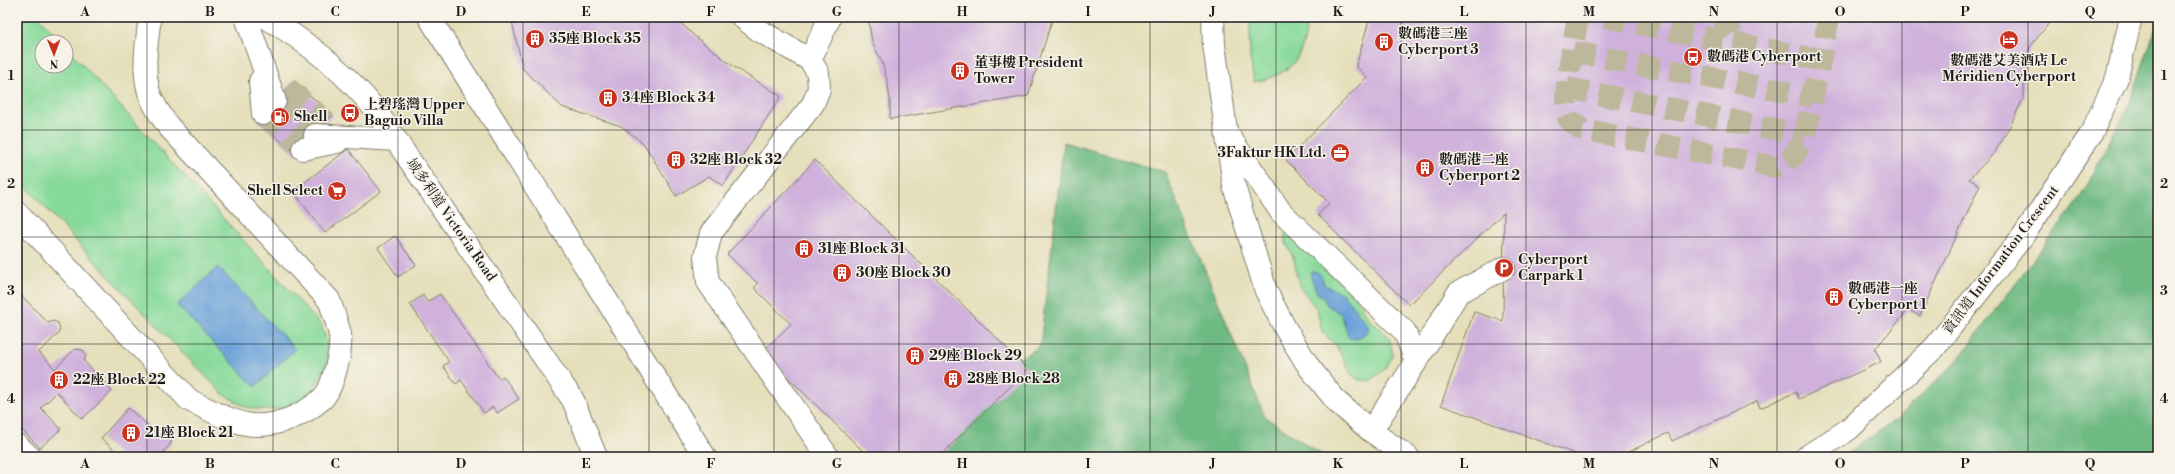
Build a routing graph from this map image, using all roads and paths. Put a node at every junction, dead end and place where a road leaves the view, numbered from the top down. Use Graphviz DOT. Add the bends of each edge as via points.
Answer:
graph roads {
  1 [pos="150,17"];
  2 [pos="246,17"];
  3 [pos="265,17"];
  4 [pos="429,17"];
  5 [pos="742,17"];
  6 [pos="830,17"];
  7 [pos="1213,17"];
  8 [pos="2132,20"];
  9 [pos="257,50"];
  10 [pos="810,60"];
  11 [pos="1227,132"];
  12 [pos="361,138"];
  13 [pos="396,140"];
  14 [pos="17,213"];
  15 [pos="1504,268"];
  16 [pos="1416,362"];
  17 [pos="1371,431"];
  18 [pos="17,445"];
  19 [pos="30,457"];
  20 [pos="596,457"];
  21 [pos="705,457"];
  22 [pos="828,457"];
  23 [pos="1408,457"];
  24 [pos="1806,457"];
  1 -- 14 [label="street" via="146,61 148,91 158,111 169,127 329,300 340,336 336,370 323,398 297,416 273,424 247,424 222,416 190,400"];
  2 -- 9 [label="street"];
  3 -- 13 [label="street, 域多利道 Victoria Road" via="296,36 339,70 374,108"];
  4 -- 21 [label="street"];
  5 -- 10 [label="street" via="760,31"];
  6 -- 10 [label="street"];
  7 -- 11 [label="street" via="1214,45"];
  8 -- 24 [label="street, 資訊道 Information Crescent" via="2117,78 2091,134 2023,236 1935,348 1849,429"];
  9 -- 9 [label="street" via="275,101"];
  10 -- 22 [label="street" via="818,73 819,89 813,104 711,233 705,257 708,282"];
  11 -- 16 [label="street" via="1281,212 1405,332"];
  11 -- 17 [label="street" via="1234,186 1266,291 1309,367 1337,402"];
  12 -- 12 [label="street" via="315,135"];
  12 -- 13 [label="street"];
  13 -- 20 [label="street, 域多利道 Victoria Road" via="573,400"];
  15 -- 16 [label="street" via="1458,293"];
  16 -- 17 [label="street"];
  17 -- 23 [label="street"];
  18 -- 19 [label="street"];
}
